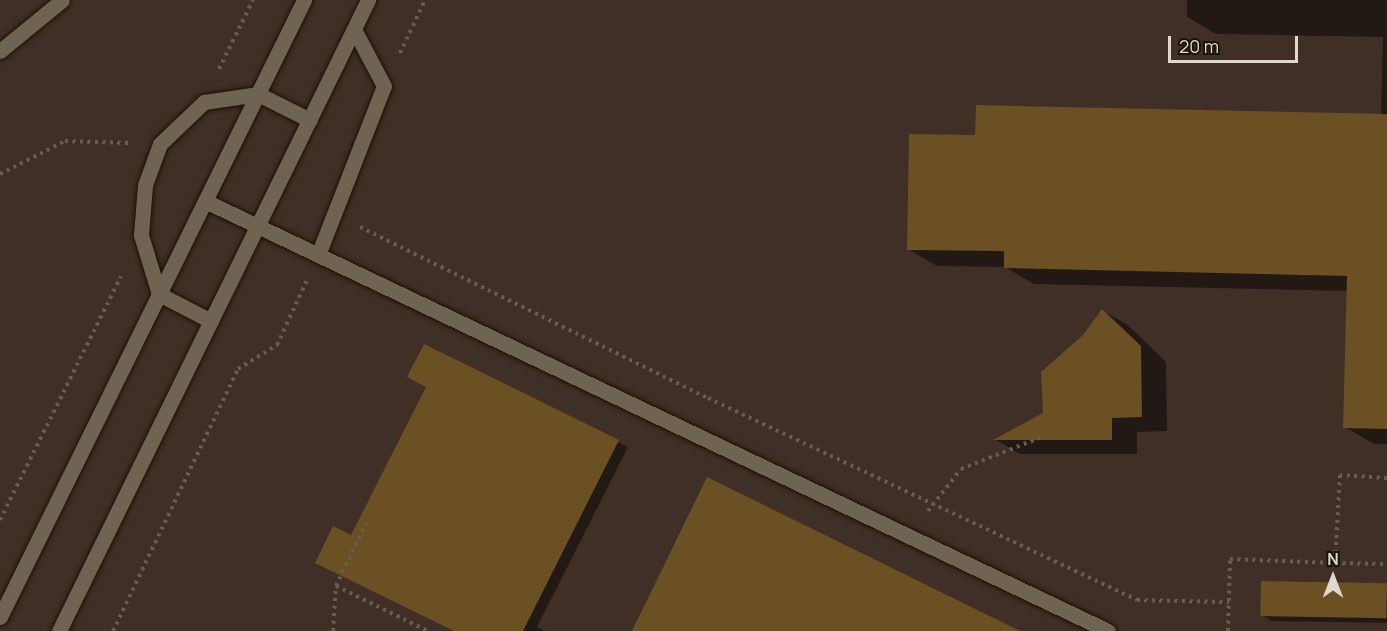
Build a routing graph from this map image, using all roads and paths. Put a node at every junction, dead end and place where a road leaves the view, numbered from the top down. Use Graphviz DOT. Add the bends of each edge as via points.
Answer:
graph roads {
  1 [pos="62,0"];
  2 [pos="253,0"];
  3 [pos="304,0"];
  4 [pos="368,0"];
  5 [pos="426,0"];
  6 [pos="354,29"];
  7 [pos="0,51"];
  8 [pos="384,86"];
  9 [pos="258,93"];
  10 [pos="204,102"];
  11 [pos="310,120"];
  12 [pos="160,144"];
  13 [pos="0,174"];
  14 [pos="205,201"];
  15 [pos="335,215"];
  16 [pos="257,226"];
  17 [pos="141,235"];
  18 [pos="318,255"];
  19 [pos="159,294"];
  20 [pos="211,321"];
  21 [pos="1044,436"];
  22 [pos="1387,478"];
  23 [pos="933,504"];
  24 [pos="0,520"];
  25 [pos="366,523"];
  26 [pos="913,538"];
  27 [pos="1335,563"];
  28 [pos="1387,564"];
  29 [pos="336,586"];
  30 [pos="1229,602"];
  31 [pos="0,617"];
  32 [pos="59,631"];
  33 [pos="113,631"];
  34 [pos="333,631"];
  35 [pos="428,631"];
  36 [pos="1108,631"];
  37 [pos="1228,631"];
  1 -- 7 [label="lane"];
  2 -- 10 [label="path"];
  3 -- 9 [label="lane"];
  4 -- 6 [label="lane"];
  5 -- 8 [label="path"];
  6 -- 8 [label="lane"];
  6 -- 11 [label="lane"];
  8 -- 15 [label="lane"];
  9 -- 10 [label="lane"];
  9 -- 11 [label="lane"];
  9 -- 14 [label="lane"];
  10 -- 12 [label="lane"];
  11 -- 16 [label="lane"];
  12 -- 13 [label="path" via="65,141"];
  12 -- 17 [label="lane" via="145,185"];
  14 -- 16 [label="lane"];
  14 -- 19 [label="lane"];
  15 -- 18 [label="lane"];
  15 -- 23 [label="path"];
  16 -- 18 [label="lane"];
  16 -- 20 [label="lane"];
  17 -- 19 [label="lane"];
  17 -- 24 [label="path"];
  18 -- 26 [label="lane"];
  18 -- 33 [label="path" via="277,345 238,369"];
  19 -- 20 [label="lane"];
  19 -- 31 [label="lane"];
  20 -- 32 [label="lane"];
  21 -- 23 [label="path" via="962,470"];
  22 -- 27 [label="path" via="1340,475"];
  23 -- 26 [label="path"];
  23 -- 30 [label="path" via="1137,600"];
  25 -- 29 [label="path"];
  26 -- 36 [label="lane"];
  27 -- 28 [label="path"];
  27 -- 30 [label="path" via="1230,559"];
  29 -- 34 [label="path"];
  29 -- 35 [label="path"];
  30 -- 37 [label="path"];
}
